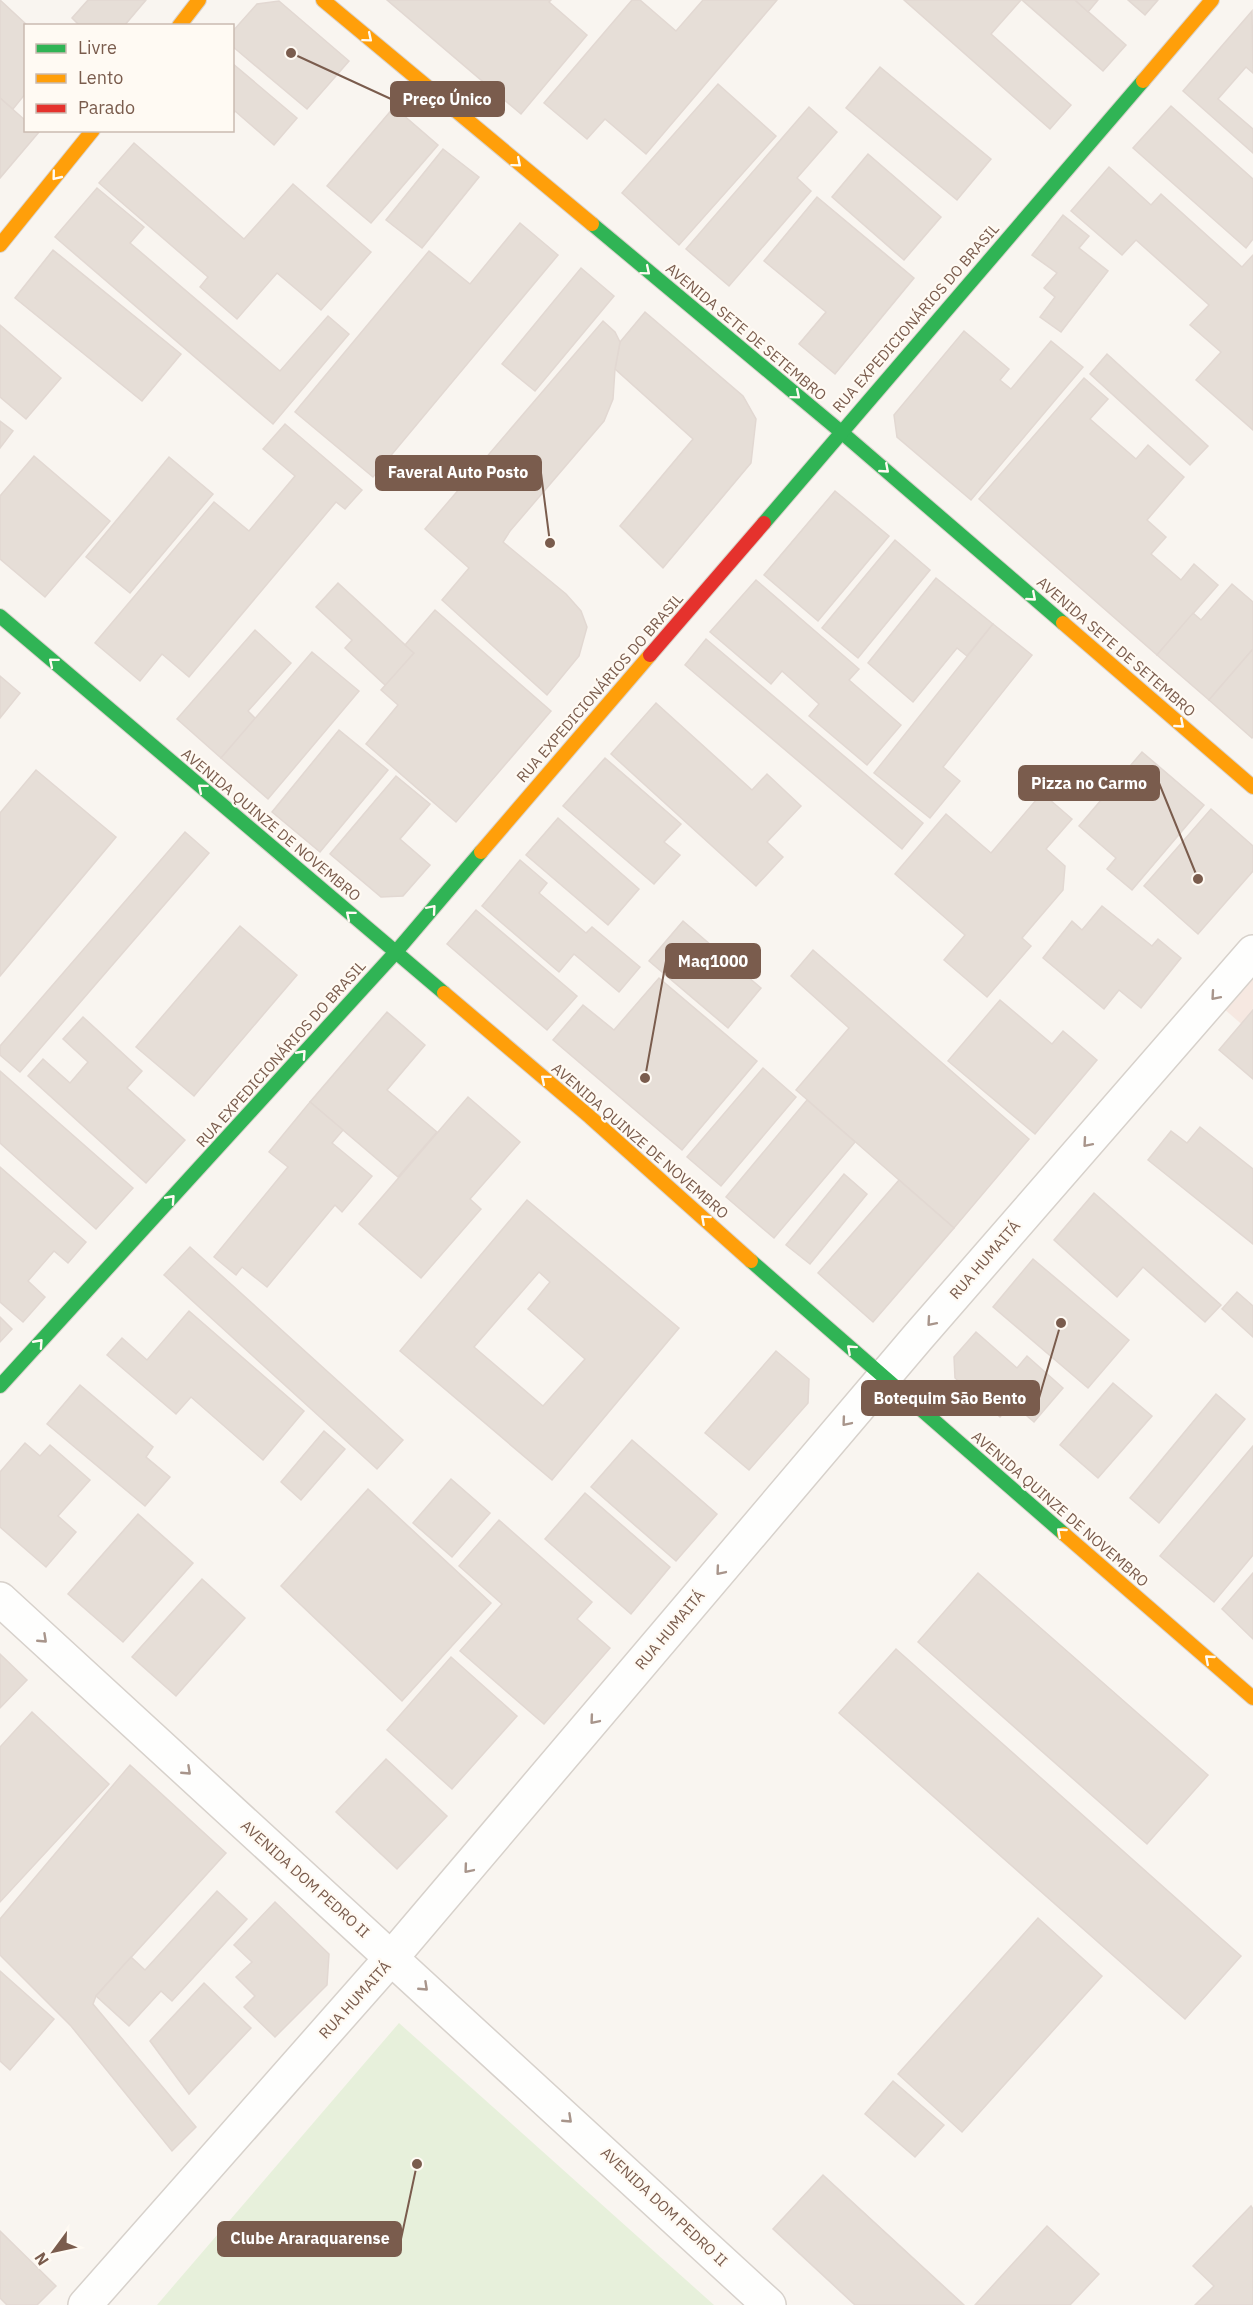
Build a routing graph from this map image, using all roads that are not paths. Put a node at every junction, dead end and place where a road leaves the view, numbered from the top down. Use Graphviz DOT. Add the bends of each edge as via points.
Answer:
graph roads {
  1 [pos="200,0"];
  2 [pos="323,0"];
  3 [pos="1212,0"];
  4 [pos="181,24"];
  5 [pos="91,132"];
  6 [pos="0,244"];
  7 [pos="840,431"];
  8 [pos="0,616"];
  9 [pos="1253,787"];
  10 [pos="1253,952"];
  11 [pos="395,953"];
  12 [pos="883,1378"];
  13 [pos="0,1386"];
  14 [pos="0,1599"];
  15 [pos="1253,1698"];
  16 [pos="393,1957"];
  17 [pos="85,2305"];
  18 [pos="770,2305"];
  1 -- 4 [label="street"];
  2 -- 7 [label="street, AVENIDA SETE DE SETEMBRO, one-way"];
  3 -- 7 [label="street, RUA EXPEDICIONÁRIOS DO BRASIL"];
  5 -- 6 [label="street, one-way"];
  7 -- 9 [label="street, AVENIDA SETE DE SETEMBRO, one-way"];
  11 -- 7 [label="street, RUA EXPEDICIONÁRIOS DO BRASIL, one-way"];
  11 -- 8 [label="street, AVENIDA QUINZE DE NOVEMBRO, one-way"];
  10 -- 12 [label="street, RUA HUMAITÁ, one-way"];
  12 -- 11 [label="street, AVENIDA QUINZE DE NOVEMBRO, one-way" via="590,1117"];
  13 -- 11 [label="street, RUA EXPEDICIONÁRIOS DO BRASIL, one-way"];
  15 -- 12 [label="street, AVENIDA QUINZE DE NOVEMBRO, one-way"];
  12 -- 16 [label="street, RUA HUMAITÁ, one-way"];
  14 -- 16 [label="street, AVENIDA DOM PEDRO II, one-way"];
  16 -- 17 [label="street, RUA HUMAITÁ"];
  16 -- 18 [label="street, AVENIDA DOM PEDRO II, one-way"];
}
